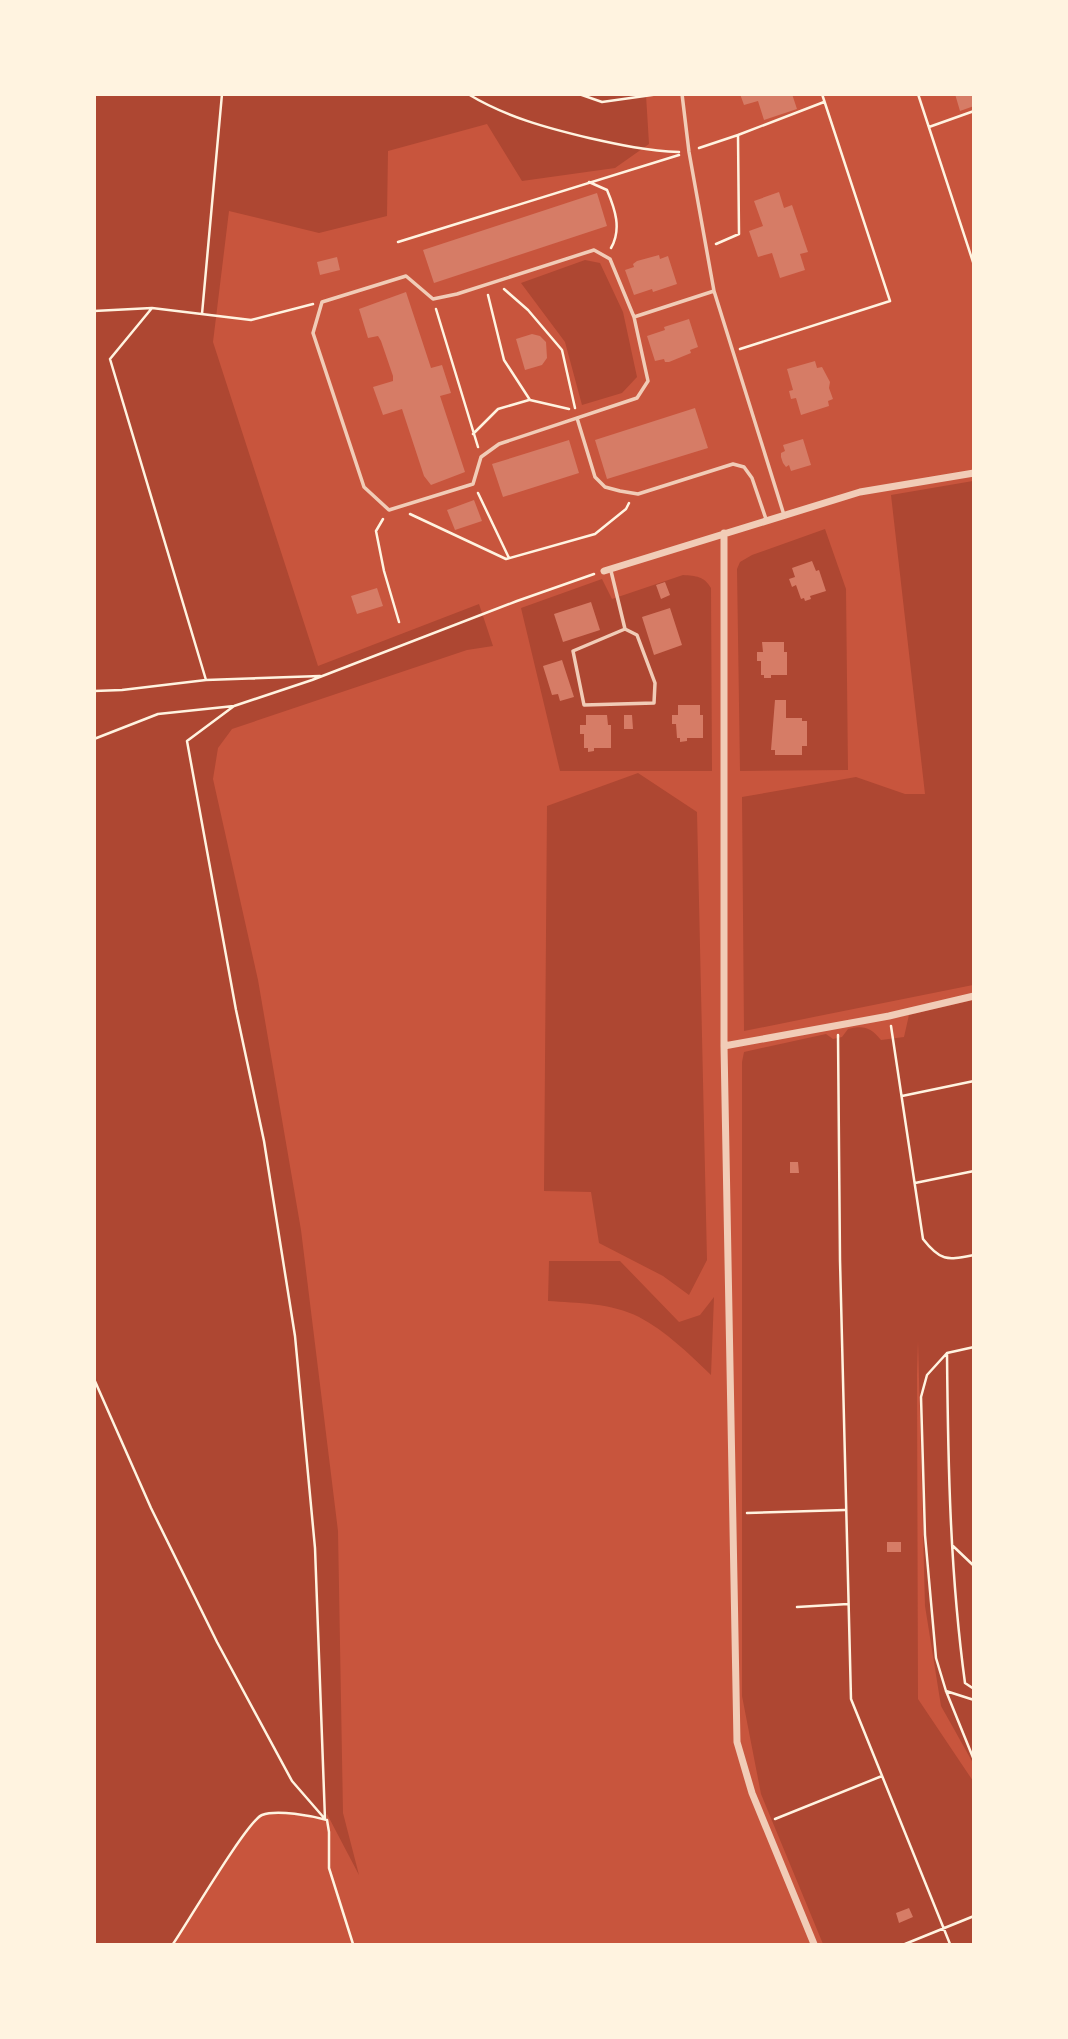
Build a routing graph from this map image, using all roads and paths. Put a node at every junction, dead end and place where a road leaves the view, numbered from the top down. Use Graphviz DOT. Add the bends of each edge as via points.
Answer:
graph roads {
  1 [pos="222,94"];
  2 [pos="468,94"];
  3 [pos="579,94"];
  4 [pos="659,94"];
  5 [pos="682,94"];
  6 [pos="822,94"];
  7 [pos="918,94"];
  8 [pos="824,102"];
  9 [pos="974,111"];
  10 [pos="929,127"];
  11 [pos="738,135"];
  12 [pos="689,152"];
  13 [pos="589,182"];
  14 [pos="398,242"];
  15 [pos="706,247"];
  16 [pos="606,257"];
  17 [pos="974,264"];
  18 [pos="496,282"];
  19 [pos="486,285"];
  20 [pos="714,291"];
  21 [pos="433,299"];
  22 [pos="322,302"];
  23 [pos="152,308"];
  24 [pos="94,311"];
  25 [pos="202,314"];
  26 [pos="634,317"];
  27 [pos="734,351"];
  28 [pos="530,400"];
  29 [pos="577,418"];
  30 [pos="473,434"];
  31 [pos="481,457"];
  32 [pos="974,473"];
  33 [pos="473,484"];
  34 [pos="634,493"];
  35 [pos="397,508"];
  36 [pos="389,510"];
  37 [pos="784,515"];
  38 [pos="766,520"];
  39 [pos="724,533"];
  40 [pos="509,558"];
  41 [pos="607,570"];
  42 [pos="399,622"];
  43 [pos="625,629"];
  44 [pos="324,675"];
  45 [pos="206,680"];
  46 [pos="94,691"];
  47 [pos="234,706"];
  48 [pos="94,739"];
  49 [pos="974,996"];
  50 [pos="889,1016"];
  51 [pos="838,1025"];
  52 [pos="724,1046"];
  53 [pos="974,1081"];
  54 [pos="902,1096"];
  55 [pos="974,1171"];
  56 [pos="915,1183"];
  57 [pos="974,1255"];
  58 [pos="974,1347"];
  59 [pos="947,1353"];
  60 [pos="94,1379"];
  61 [pos="846,1510"];
  62 [pos="747,1513"];
  63 [pos="951,1545"];
  64 [pos="974,1566"];
  65 [pos="848,1604"];
  66 [pos="797,1607"];
  67 [pos="974,1689"];
  68 [pos="946,1691"];
  69 [pos="974,1700"];
  70 [pos="974,1760"];
  71 [pos="882,1776"];
  72 [pos="325,1819"];
  73 [pos="775,1819"];
  74 [pos="974,1916"];
  75 [pos="944,1930"];
  76 [pos="173,1944"];
  77 [pos="353,1944"];
  78 [pos="814,1944"];
  79 [pos="905,1944"];
  80 [pos="950,1944"];
  1 -- 25 [label="path"];
  2 -- 12 [label="path" via="541,126 649,151"];
  3 -- 4 [label="path" via="602,102"];
  5 -- 12 [label="lane"];
  6 -- 8 [label="path"];
  7 -- 10 [label="path"];
  8 -- 11 [label="path"];
  8 -- 27 [label="path" via="890,301"];
  9 -- 10 [label="path"];
  10 -- 17 [label="path"];
  11 -- 12 [label="path"];
  11 -- 15 [label="path" via="739,234"];
  12 -- 13 [label="path"];
  12 -- 15 [label="lane"];
  13 -- 14 [label="path"];
  13 -- 16 [label="path" via="607,190 616,211 616,238"];
  15 -- 20 [label="lane"];
  16 -- 18 [label="lane" via="594,250"];
  16 -- 26 [label="lane"];
  18 -- 19 [label="lane"];
  18 -- 28 [label="path" via="562,350 575,410"];
  19 -- 21 [label="lane"];
  19 -- 28 [label="path" via="504,360"];
  20 -- 26 [label="lane"];
  20 -- 27 [label="lane"];
  21 -- 22 [label="lane" via="406,276"];
  21 -- 30 [label="path"];
  22 -- 25 [label="path" via="251,320"];
  22 -- 36 [label="lane" via="313,332 365,486"];
  23 -- 24 [label="path"];
  23 -- 25 [label="path"];
  23 -- 45 [label="path" via="110,359"];
  26 -- 29 [label="lane" via="648,381 637,398"];
  27 -- 37 [label="lane"];
  28 -- 30 [label="path" via="498,409"];
  29 -- 31 [label="lane" via="499,444"];
  29 -- 34 [label="lane" via="595,477 605,487"];
  30 -- 31 [label="path"];
  31 -- 33 [label="lane"];
  32 -- 37 [label="street" via="860,492"];
  33 -- 35 [label="lane"];
  33 -- 40 [label="path"];
  34 -- 38 [label="lane" via="733,464 744,467 752,478"];
  34 -- 40 [label="path" via="626,509 595,534"];
  35 -- 36 [label="lane"];
  35 -- 40 [label="path"];
  36 -- 42 [label="path" via="376,531"];
  37 -- 38 [label="street"];
  38 -- 39 [label="street"];
  39 -- 41 [label="street"];
  39 -- 52 [label="street"];
  41 -- 43 [label="lane"];
  41 -- 44 [label="path"];
  43 -- 43 [label="lane" via="573,651 584,705 653,703 655,683 637,635"];
  44 -- 45 [label="path"];
  44 -- 47 [label="path"];
  45 -- 46 [label="path"];
  47 -- 48 [label="path" via="158,714"];
  47 -- 72 [label="path" via="187,741 264,1141 295,1336 315,1548"];
  49 -- 50 [label="street"];
  50 -- 51 [label="street"];
  50 -- 54 [label="path"];
  51 -- 52 [label="street"];
  51 -- 61 [label="path"];
  52 -- 78 [label="street" via="737,1742 752,1793"];
  53 -- 54 [label="path"];
  54 -- 56 [label="path"];
  55 -- 56 [label="path"];
  56 -- 57 [label="path" via="923,1239 934,1254 948,1259"];
  58 -- 59 [label="path"];
  59 -- 63 [label="path"];
  59 -- 68 [label="path" via="927,1375 921,1397 926,1549 936,1658"];
  60 -- 72 [label="path" via="217,1642 292,1781"];
  61 -- 62 [label="path"];
  61 -- 65 [label="path"];
  63 -- 64 [label="path"];
  63 -- 67 [label="path" via="965,1683"];
  65 -- 66 [label="path"];
  65 -- 71 [label="path" via="851,1699"];
  68 -- 69 [label="path"];
  68 -- 70 [label="path"];
  71 -- 73 [label="path"];
  71 -- 75 [label="path"];
  72 -- 76 [label="path" via="273,1812 259,1816"];
  72 -- 77 [label="path" via="329,1868"];
  74 -- 75 [label="path"];
  75 -- 79 [label="path"];
  75 -- 80 [label="path"];
}
